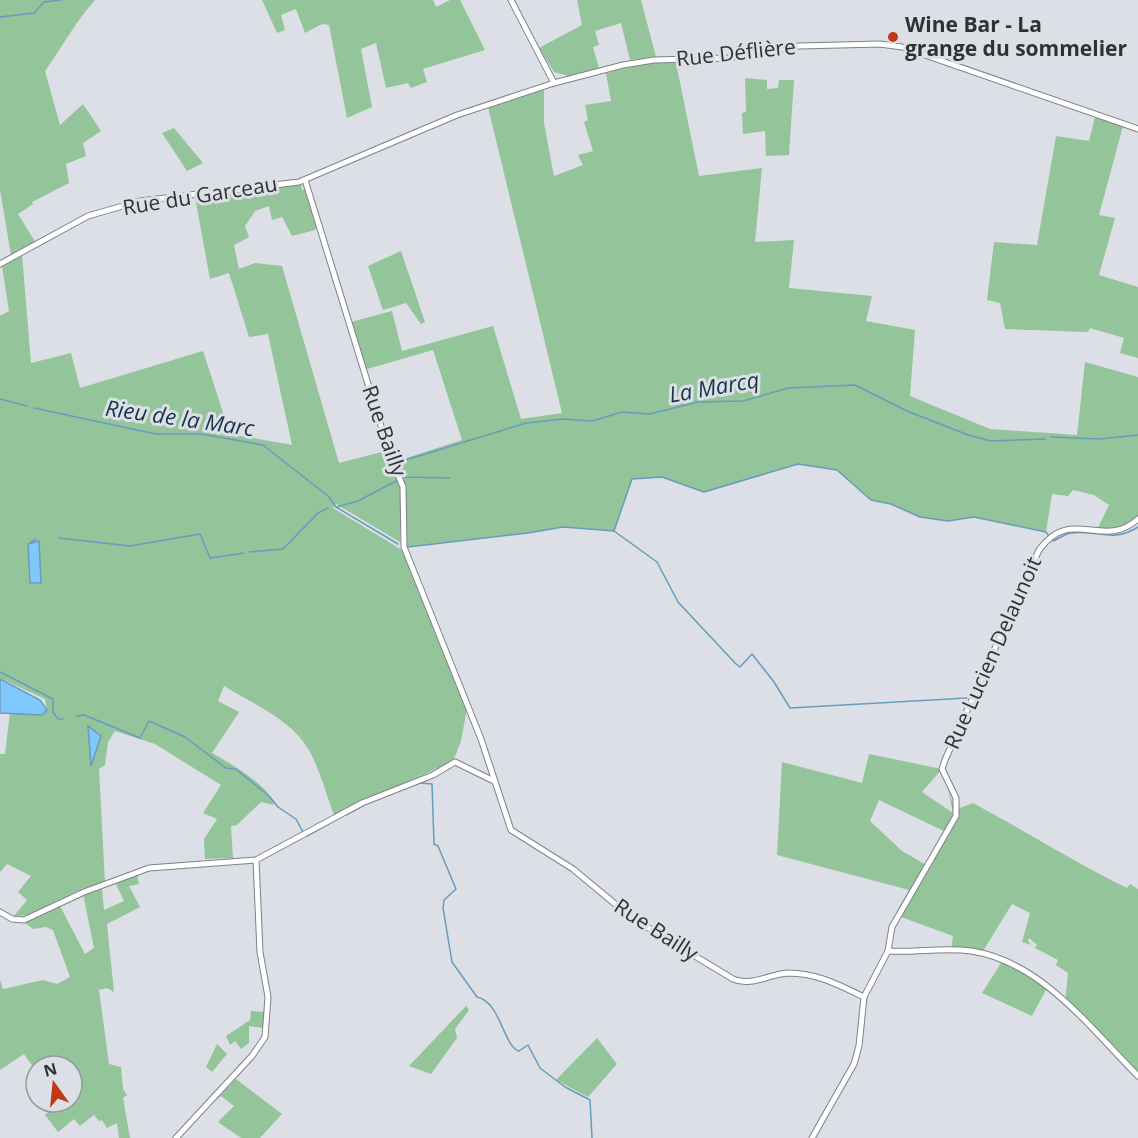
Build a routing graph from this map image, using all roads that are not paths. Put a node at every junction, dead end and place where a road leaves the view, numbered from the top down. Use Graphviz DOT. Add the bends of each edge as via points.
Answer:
graph roads {
  1 [pos="511,0"];
  2 [pos="554,83"];
  3 [pos="1138,129"];
  4 [pos="305,180"];
  5 [pos="0,264"];
  6 [pos="1138,519"];
  7 [pos="494,782"];
  8 [pos="256,860"];
  9 [pos="0,912"];
  10 [pos="888,951"];
  11 [pos="864,997"];
  12 [pos="1138,1076"];
  13 [pos="176,1138"];
  14 [pos="812,1138"];
  1 -- 2 [label="street"];
  2 -- 3 [label="street, Rue Déflière" via="635,62 730,58 799,46 886,44"];
  2 -- 4 [label="street, Rue Déflière" via="457,115"];
  4 -- 5 [label="street, Rue du Garceau" via="140,201 88,216"];
  4 -- 7 [label="street, Rue Bailly" via="373,403 401,479 404,547 481,739"];
  6 -- 10 [label="street, Rue Lucien Delaunoit" via="1115,532 1070,528 1053,535 1040,550 942,769 956,798 956,816 892,927"];
  7 -- 8 [label="street" via="455,762 433,775 362,803"];
  7 -- 11 [label="street, Rue Bailly" via="507,823 515,834 573,869 632,918 710,965 746,982 781,974 820,977"];
  8 -- 9 [label="street" via="149,867 24,920"];
  8 -- 13 [label="street" via="260,952 268,997 263,1042"];
  10 -- 11 [label="street"];
  10 -- 12 [label="street" via="971,951 1028,971"];
  11 -- 14 [label="street" via="856,1059"];
}
